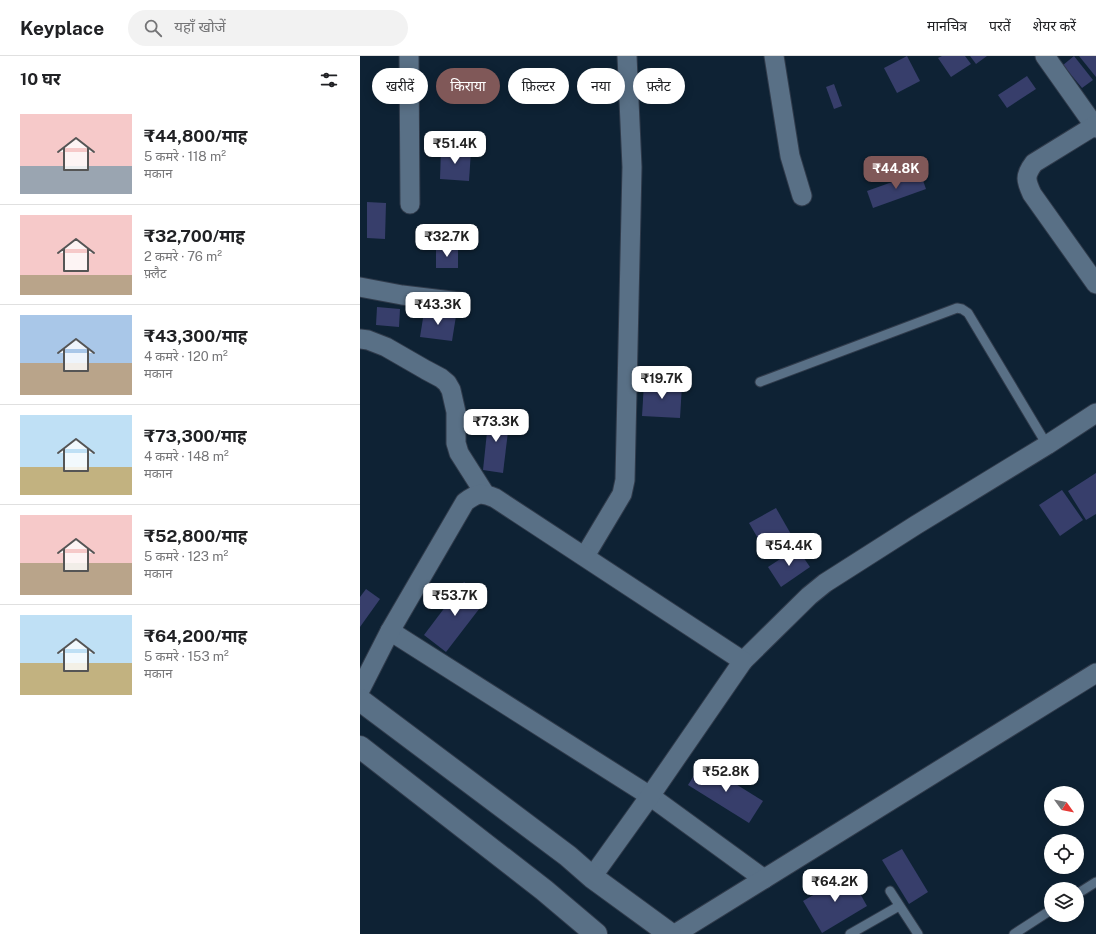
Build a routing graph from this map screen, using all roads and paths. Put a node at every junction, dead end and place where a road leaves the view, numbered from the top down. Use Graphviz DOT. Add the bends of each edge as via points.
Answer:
graph roads {
  1 [pos="409,56"];
  2 [pos="627,56"];
  3 [pos="774,56"];
  4 [pos="1045,56"];
  5 [pos="1095,127"];
  6 [pos="802,196"];
  7 [pos="410,204"];
  8 [pos="1096,284"];
  9 [pos="360,287"];
  10 [pos="460,302"];
  11 [pos="360,339"];
  12 [pos="760,382"];
  13 [pos="1096,412"];
  14 [pos="1047,445"];
  15 [pos="485,494"];
  16 [pos="585,556"];
  17 [pos="390,631"];
  18 [pos="743,661"];
  19 [pos="366,663"];
  20 [pos="1096,673"];
  21 [pos="360,690"];
  22 [pos="360,700"];
  23 [pos="360,747"];
  24 [pos="650,796"];
  25 [pos="592,877"];
  26 [pos="764,879"];
  27 [pos="1096,882"];
  28 [pos="1084,890"];
  29 [pos="890,891"];
  30 [pos="899,906"];
  31 [pos="1044,915"];
  32 [pos="596,934"];
  33 [pos="670,934"];
  34 [pos="675,934"];
  35 [pos="850,934"];
  36 [pos="918,934"];
  37 [pos="1014,934"];
  1 -- 7 [label="street"];
  2 -- 16 [label="street" via="632,167 625,480 622,494"];
  3 -- 6 [label="street" via="790,156"];
  4 -- 5 [label="street"];
  5 -- 8 [label="street" via="1034,164 1028,170 1026,180 1032,194"];
  9 -- 10 [label="street"];
  11 -- 15 [label="street" via="386,347 447,383 456,412 456,443 459,453"];
  12 -- 14 [label="lane" via="957,308 962,309 968,313"];
  13 -- 14 [label="street"];
  14 -- 18 [label="street" via="825,583"];
  15 -- 16 [label="street" via="496,498"];
  15 -- 17 [label="street" via="474,495 465,502"];
  16 -- 18 [label="street"];
  17 -- 19 [label="street"];
  17 -- 24 [label="street"];
  18 -- 24 [label="street"];
  19 -- 21 [label="street"];
  20 -- 26 [label="street"];
  22 -- 25 [label="street" via="568,856"];
  23 -- 32 [label="street" via="544,890"];
  24 -- 25 [label="street"];
  24 -- 26 [label="street"];
  25 -- 33 [label="street"];
  26 -- 34 [label="street"];
  27 -- 28 [label="lane"];
  29 -- 30 [label="lane"];
  30 -- 35 [label="lane"];
  30 -- 36 [label="lane"];
  31 -- 37 [label="lane"];
}
